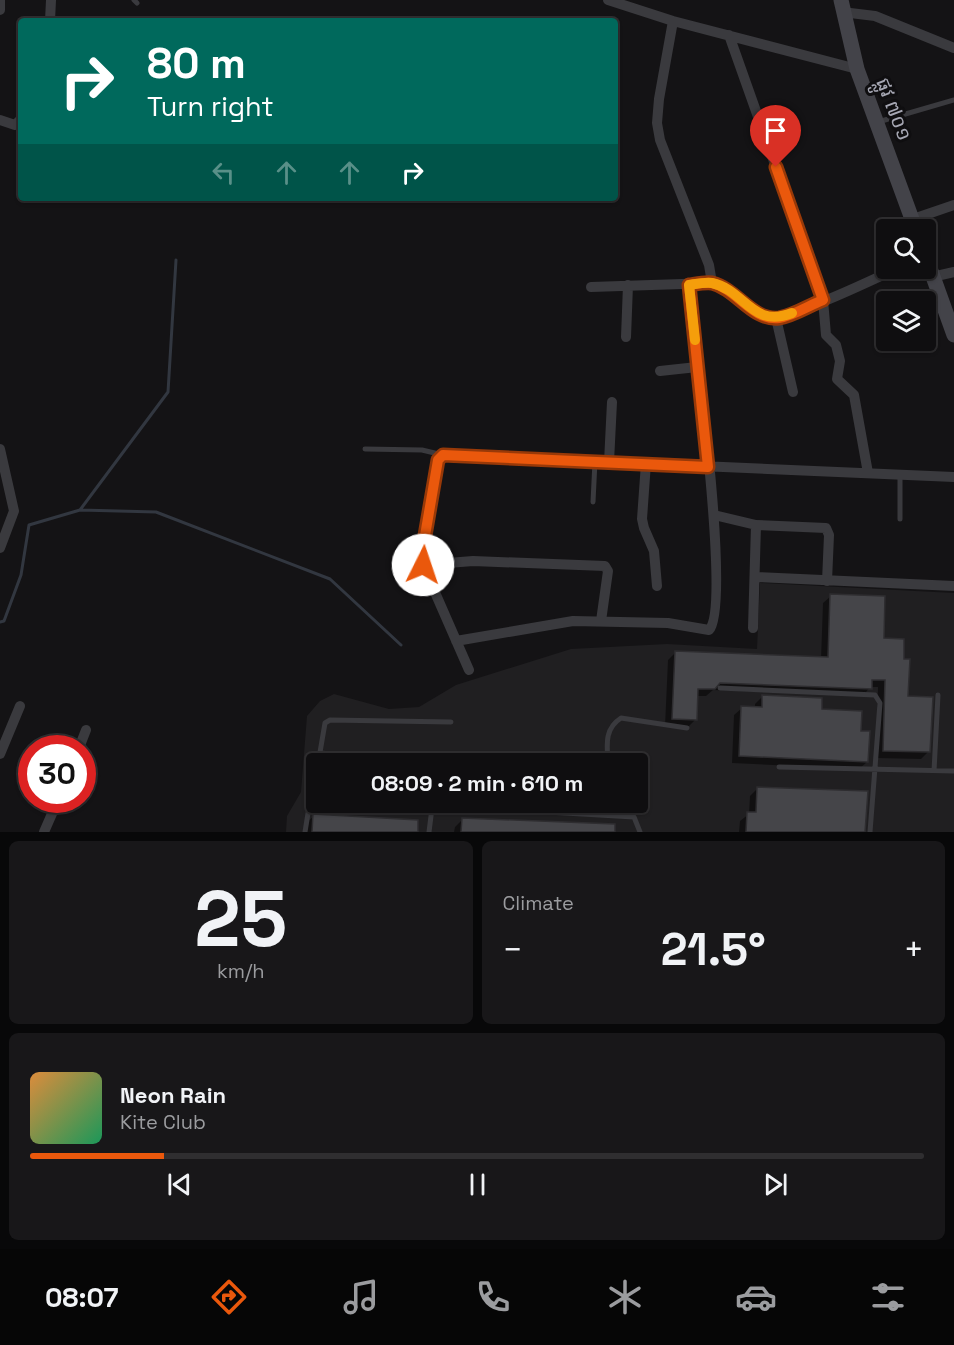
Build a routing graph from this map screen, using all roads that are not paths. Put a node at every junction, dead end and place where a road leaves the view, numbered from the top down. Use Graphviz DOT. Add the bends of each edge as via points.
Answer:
graph roads {
  1 [pos="0,0"];
  2 [pos="51,0"];
  3 [pos="608,0"];
  4 [pos="842,6"];
  5 [pos="0,10"];
  6 [pos="50,18"];
  7 [pos="673,21"];
  8 [pos="729,35"];
  9 [pos="954,48"];
  10 [pos="857,69"];
  11 [pos="954,100"];
  12 [pos="0,120"];
  13 [pos="18,122"];
  14 [pos="877,122"];
  15 [pos="954,205"];
  16 [pos="913,219"];
  17 [pos="925,219"];
  18 [pos="954,272"];
  19 [pos="936,276"];
  20 [pos="876,277"];
  21 [pos="933,279"];
  22 [pos="712,283"];
  23 [pos="628,285"];
  24 [pos="689,285"];
  25 [pos="591,287"];
  26 [pos="823,300"];
  27 [pos="948,303"];
  28 [pos="776,318"];
  29 [pos="954,336"];
  30 [pos="626,337"];
  31 [pos="698,367"];
  32 [pos="660,371"];
  33 [pos="793,392"];
  34 [pos="612,402"];
  35 [pos="365,448"];
  36 [pos="1,453"];
  37 [pos="443,455"];
  38 [pos="595,461"];
  39 [pos="609,462"];
  40 [pos="646,464"];
  41 [pos="708,467"];
  42 [pos="868,474"];
  43 [pos="900,475"];
  44 [pos="954,477"];
  45 [pos="593,502"];
  46 [pos="714,515"];
  47 [pos="900,519"];
  48 [pos="756,525"];
  49 [pos="0,548"];
  50 [pos="423,565"];
  51 [pos="756,578"];
  52 [pos="827,581"];
  53 [pos="657,586"];
  54 [pos="954,586"];
  55 [pos="601,621"];
  56 [pos="753,628"];
  57 [pos="456,641"];
  58 [pos="469,670"];
  59 [pos="720,688"];
  60 [pos="938,695"];
  61 [pos="20,706"];
  62 [pos="451,722"];
  63 [pos="687,728"];
  64 [pos="86,730"];
  65 [pos="84,735"];
  66 [pos="320,753"];
  67 [pos="608,753"];
  68 [pos="0,754"];
  69 [pos="779,767"];
  70 [pos="873,770"];
  71 [pos="934,771"];
  72 [pos="954,771"];
  73 [pos="52,813"];
  74 [pos="310,813"];
  75 [pos="431,813"];
  76 [pos="553,813"];
  77 [pos="629,813"];
  78 [pos="634,817"];
  79 [pos="44,832"];
  80 [pos="304,832"];
  81 [pos="429,832"];
  82 [pos="640,832"];
  83 [pos="870,832"];
  1 -- 5 [label="street"];
  2 -- 6 [label="street"];
  3 -- 7 [label="street"];
  4 -- 9 [label="street"];
  4 -- 10 [label="main road, ផ្លូវ ៧០១"];
  7 -- 8 [label="street"];
  7 -- 22 [label="street" via="657,123 660,140 709,265"];
  8 -- 10 [label="street"];
  8 -- 26 [label="street"];
  10 -- 14 [label="main road, ផ្លូវ ៧០១"];
  11 -- 14 [label="lane"];
  12 -- 13 [label="street" via="15,126"];
  14 -- 16 [label="main road, ផ្លូវ ៧០១"];
  15 -- 17 [label="street"];
  18 -- 19 [label="street"];
  20 -- 26 [label="street"];
  21 -- 27 [label="main road"];
  22 -- 24 [label="street"];
  22 -- 28 [label="street" via="758,314"];
  23 -- 24 [label="street"];
  23 -- 25 [label="street"];
  23 -- 30 [label="street"];
  24 -- 31 [label="street"];
  26 -- 28 [label="street"];
  26 -- 42 [label="street" via="826,334 836,345 840,361 837,379 854,395"];
  27 -- 29 [label="main road"];
  28 -- 33 [label="street"];
  31 -- 32 [label="street"];
  31 -- 41 [label="street"];
  34 -- 39 [label="street"];
  35 -- 37 [label="lane" via="422,450"];
  36 -- 49 [label="street" via="14,511"];
  37 -- 38 [label="street"];
  37 -- 50 [label="street" via="438,460"];
  38 -- 39 [label="street"];
  38 -- 45 [label="lane"];
  39 -- 40 [label="street"];
  40 -- 41 [label="street"];
  40 -- 53 [label="street" via="642,519 654,551"];
  41 -- 42 [label="street"];
  41 -- 46 [label="street"];
  42 -- 43 [label="street"];
  43 -- 44 [label="street"];
  43 -- 47 [label="lane"];
  46 -- 48 [label="street"];
  46 -- 55 [label="street" via="716,599 709,630 668,622"];
  48 -- 51 [label="street"];
  48 -- 52 [label="street" via="828,530"];
  50 -- 55 [label="street" via="473,561 605,566 608,571"];
  50 -- 57 [label="street"];
  51 -- 52 [label="street"];
  51 -- 56 [label="street"];
  52 -- 54 [label="street"];
  55 -- 57 [label="street" via="573,621"];
  57 -- 58 [label="street"];
  59 -- 70 [label="lane" via="875,695 880,704"];
  60 -- 71 [label="lane"];
  61 -- 68 [label="street"];
  62 -- 66 [label="lane" via="330,720 325,723"];
  63 -- 67 [label="lane" via="621,718 612,724 607,736"];
  64 -- 65 [label="street"];
  69 -- 70 [label="lane"];
  70 -- 71 [label="lane"];
  70 -- 83 [label="lane"];
  71 -- 72 [label="lane"];
  73 -- 79 [label="street"];
  74 -- 80 [label="lane"];
  75 -- 81 [label="lane"];
  76 -- 78 [label="lane"];
  77 -- 78 [label="lane"];
  78 -- 82 [label="lane"];
}
